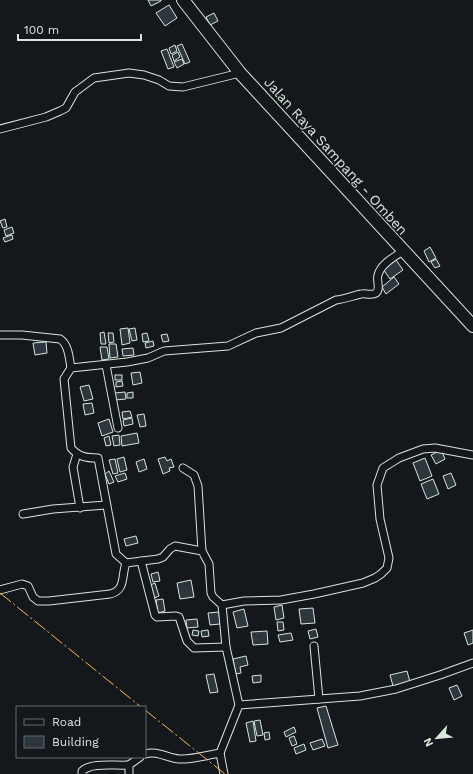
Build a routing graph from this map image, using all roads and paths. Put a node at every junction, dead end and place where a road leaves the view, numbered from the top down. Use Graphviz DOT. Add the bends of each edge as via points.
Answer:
graph roads {
  1 [pos="183,0"];
  2 [pos="240,73"];
  3 [pos="0,129"];
  4 [pos="403,251"];
  5 [pos="473,326"];
  6 [pos="0,335"];
  7 [pos="106,365"];
  8 [pos="71,368"];
  9 [pos="118,428"];
  10 [pos="77,454"];
  11 [pos="473,455"];
  12 [pos="183,468"];
  13 [pos="106,505"];
  14 [pos="80,508"];
  15 [pos="22,514"];
  16 [pos="202,551"];
  17 [pos="140,561"];
  18 [pos="126,563"];
  19 [pos="0,590"];
  20 [pos="222,605"];
  21 [pos="314,646"];
  22 [pos="226,647"];
  23 [pos="473,663"];
  24 [pos="319,699"];
  25 [pos="239,705"];
  26 [pos="220,753"];
  27 [pos="146,754"];
  28 [pos="138,758"];
  29 [pos="128,765"];
  30 [pos="82,774"];
  31 [pos="129,774"];
  32 [pos="224,774"];
  1 -- 2 [label="main road, Jalan Raya Sampang - Omben"];
  2 -- 3 [label="street" via="184,86 169,86 144,75 128,73 94,78 76,92 66,108 46,117"];
  2 -- 4 [label="main road, Jalan Raya Sampang - Omben"];
  4 -- 5 [label="main road, Jalan Raya Sampang - Omben"];
  4 -- 7 [label="street" via="382,267 378,275 376,293 336,300 281,328 256,333 228,346 164,351 148,358"];
  6 -- 8 [label="street" via="60,339 68,351"];
  7 -- 8 [label="street"];
  7 -- 9 [label="street"];
  8 -- 10 [label="street" via="64,380 71,448"];
  10 -- 13 [label="street" via="85,458 98,458"];
  10 -- 14 [label="street" via="73,467"];
  11 -- 20 [label="street" via="435,448 423,449 399,458 383,468 376,485 380,519 389,558 387,568 375,578 281,600 244,601"];
  12 -- 16 [label="street" via="194,475 198,486"];
  13 -- 14 [label="street"];
  13 -- 18 [label="street" via="116,554"];
  14 -- 15 [label="street"];
  16 -- 17 [label="street" via="175,546 158,559"];
  16 -- 20 [label="street" via="209,564 211,593"];
  17 -- 18 [label="street"];
  17 -- 22 [label="street" via="155,615 160,618 179,617 187,641 194,648"];
  18 -- 19 [label="street" via="120,590 110,594 38,601 28,586 22,584"];
  20 -- 22 [label="street"];
  21 -- 24 [label="street"];
  22 -- 25 [label="street"];
  23 -- 24 [label="street" via="396,689 360,696"];
  24 -- 25 [label="street"];
  25 -- 26 [label="street"];
  26 -- 27 [label="street" via="189,759"];
  26 -- 32 [label="street"];
  28 -- 29 [label="street"];
  29 -- 30 [label="street" via="95,765 86,768"];
  29 -- 31 [label="street"];
}
